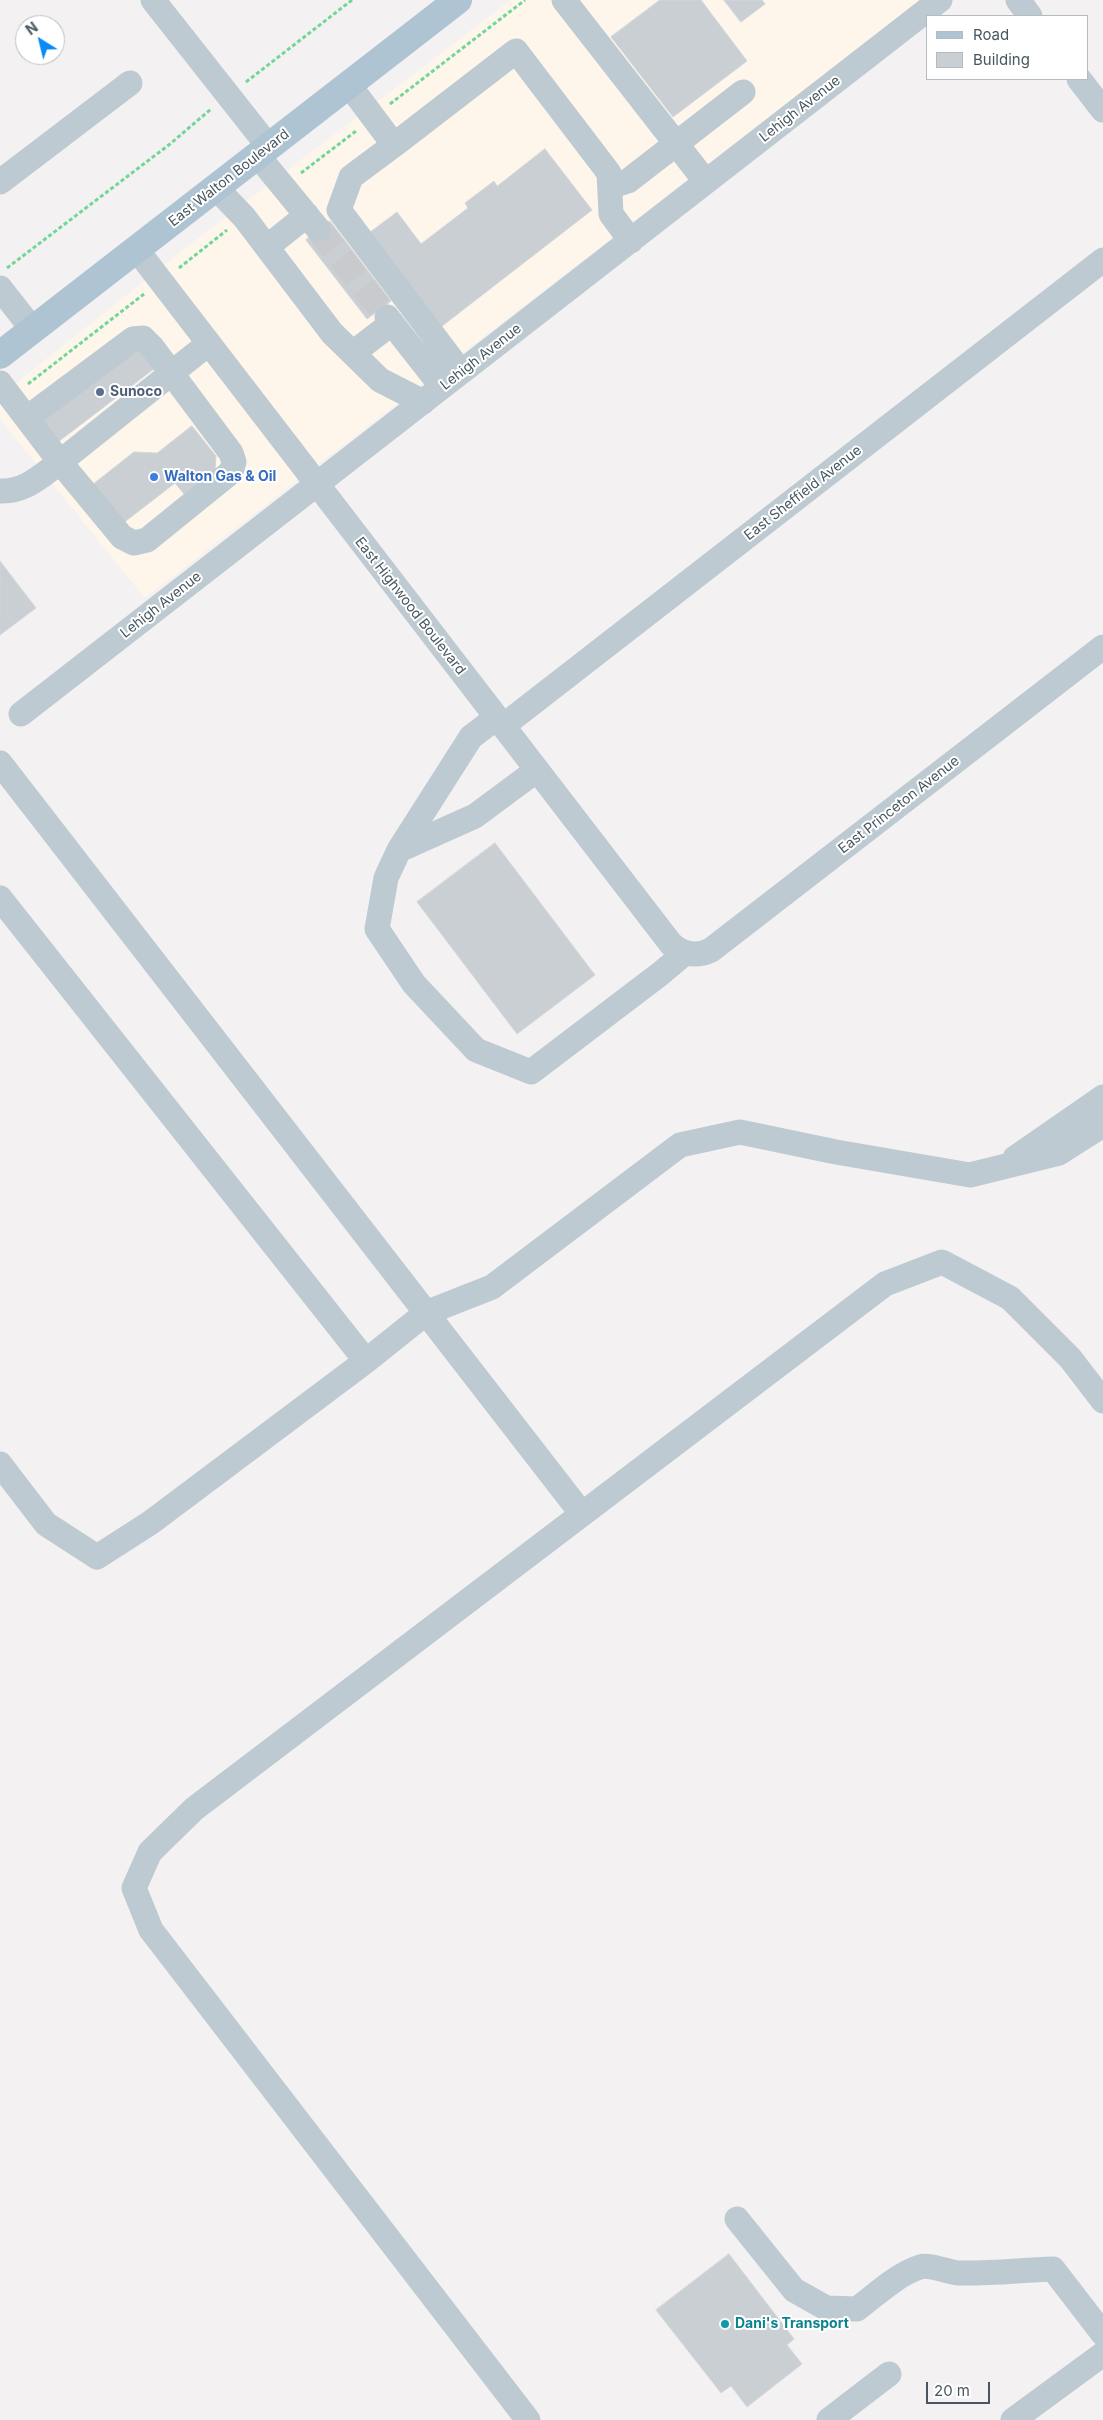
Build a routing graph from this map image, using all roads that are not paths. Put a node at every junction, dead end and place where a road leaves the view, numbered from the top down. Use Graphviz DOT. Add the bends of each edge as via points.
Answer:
graph roads {
  1 [pos="153,0"];
  2 [pos="458,0"];
  3 [pos="564,0"];
  4 [pos="940,0"];
  5 [pos="1018,0"];
  6 [pos="1029,15"];
  7 [pos="1079,80"];
  8 [pos="130,83"];
  9 [pos="349,85"];
  10 [pos="743,92"];
  11 [pos="1103,110"];
  12 [pos="676,143"];
  13 [pos="394,144"];
  14 [pos="263,151"];
  15 [pos="0,182"];
  16 [pos="706,182"];
  17 [pos="610,187"];
  18 [pos="216,188"];
  19 [pos="631,241"];
  20 [pos="267,246"];
  21 [pos="136,250"];
  22 [pos="1103,260"];
  23 [pos="0,288"];
  24 [pos="33,330"];
  25 [pos="208,344"];
  26 [pos="353,353"];
  27 [pos="0,355"];
  28 [pos="172,373"];
  29 [pos="452,379"];
  30 [pos="0,383"];
  31 [pos="423,402"];
  32 [pos="27,418"];
  33 [pos="60,462"];
  34 [pos="316,484"];
  35 [pos="0,491"];
  36 [pos="1103,647"];
  37 [pos="21,714"];
  38 [pos="500,722"];
  39 [pos="0,763"];
  40 [pos="537,770"];
  41 [pos="399,850"];
  42 [pos="0,898"];
  43 [pos="687,953"];
  44 [pos="1103,1096"];
  45 [pos="1103,1125"];
  46 [pos="1003,1167"];
  47 [pos="426,1313"];
  48 [pos="366,1361"];
  49 [pos="1103,1401"];
  50 [pos="0,1464"];
  51 [pos="582,1514"];
  52 [pos="737,2219"];
  53 [pos="1103,2334"];
  54 [pos="1103,2354"];
  55 [pos="889,2374"];
  56 [pos="528,2420"];
  57 [pos="829,2420"];
  58 [pos="1013,2420"];
  1 -- 14 [label="street" via="228,96"];
  2 -- 9 [label="main road, East Walton Boulevard"];
  3 -- 12 [label="street"];
  4 -- 16 [label="street, Lehigh Avenue"];
  5 -- 6 [label="street"];
  7 -- 11 [label="street"];
  8 -- 15 [label="street"];
  9 -- 13 [label="street"];
  9 -- 14 [label="main road, East Walton Boulevard"];
  10 -- 12 [label="street"];
  12 -- 16 [label="street"];
  12 -- 17 [label="street" via="628,181"];
  13 -- 17 [label="street" via="516,51 609,173"];
  13 -- 29 [label="street" via="350,177 339,210"];
  14 -- 18 [label="main road, East Walton Boulevard"];
  14 -- 20 [label="street" via="312,222"];
  16 -- 19 [label="street, Lehigh Avenue"];
  17 -- 19 [label="street" via="611,214"];
  18 -- 20 [label="street"];
  18 -- 21 [label="main road, East Walton Boulevard"];
  19 -- 29 [label="street, Lehigh Avenue"];
  20 -- 26 [label="street" via="332,333"];
  21 -- 24 [label="main road, East Walton Boulevard"];
  21 -- 25 [label="street, East Highwood Boulevard"];
  22 -- 38 [label="street, East Sheffield Avenue"];
  23 -- 24 [label="street"];
  24 -- 27 [label="main road, East Walton Boulevard"];
  25 -- 28 [label="street"];
  25 -- 34 [label="street, East Highwood Boulevard"];
  26 -- 29 [label="street" via="390,320"];
  26 -- 31 [label="street" via="380,380"];
  28 -- 32 [label="street" via="143,338 133,339"];
  28 -- 33 [label="street"];
  28 -- 33 [label="street" via="231,453 234,462 231,472 146,540 134,543 122,537"];
  29 -- 31 [label="street, Lehigh Avenue"];
  30 -- 32 [label="street"];
  31 -- 34 [label="street, Lehigh Avenue"];
  32 -- 33 [label="street"];
  33 -- 35 [label="street" via="26,487"];
  34 -- 37 [label="street, Lehigh Avenue"];
  34 -- 38 [label="street, East Highwood Boulevard"];
  36 -- 43 [label="street, East Princeton Avenue" via="711,950 701,954"];
  38 -- 40 [label="street, East Highwood Boulevard"];
  38 -- 41 [label="street, East Sheffield Avenue" via="471,737"];
  39 -- 47 [label="street"];
  40 -- 41 [label="street" via="475,816"];
  40 -- 43 [label="street, East Highwood Boulevard" via="671,944"];
  41 -- 43 [label="street, East Sheffield Avenue" via="386,878 377,929 414,984 476,1050 531,1072"];
  42 -- 48 [label="street"];
  44 -- 46 [label="street"];
  45 -- 46 [label="street" via="1060,1153"];
  46 -- 47 [label="street" via="970,1175 740,1132 680,1145 492,1287"];
  47 -- 48 [label="street"];
  47 -- 51 [label="street"];
  48 -- 50 [label="street" via="150,1523 97,1557 46,1524"];
  49 -- 51 [label="street" via="1070,1358 1010,1298 942,1262 885,1284"];
  51 -- 56 [label="street" via="194,1809 150,1852 134,1888 151,1930"];
  52 -- 53 [label="street" via="794,2290 826,2308 857,2310 899,2276 923,2266 984,2274 1053,2269"];
  54 -- 58 [label="street"];
  55 -- 57 [label="street"];
}
